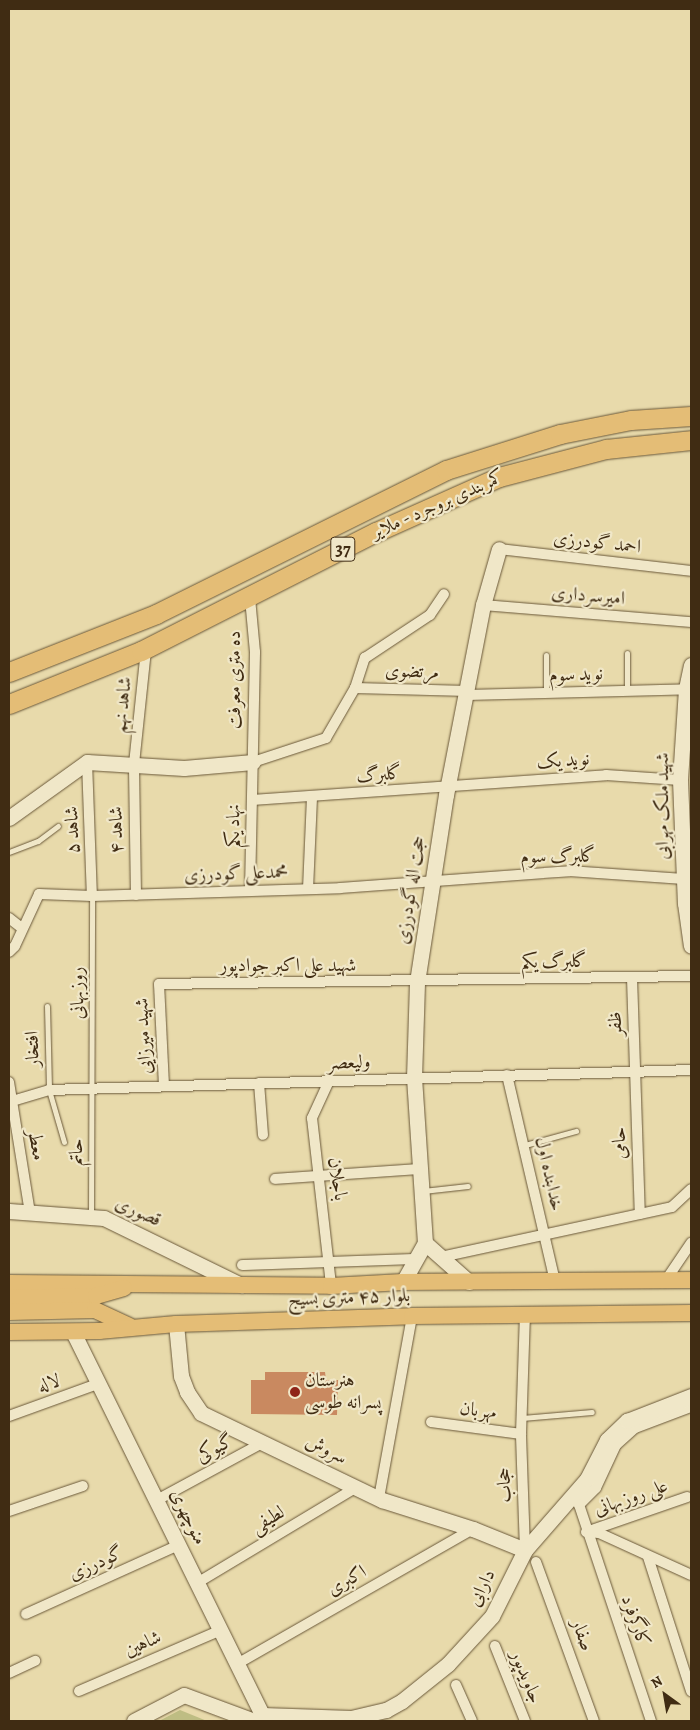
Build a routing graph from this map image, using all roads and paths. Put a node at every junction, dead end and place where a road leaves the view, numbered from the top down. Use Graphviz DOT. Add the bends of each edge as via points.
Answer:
graph roads {
  1 [pos="691,416"];
  2 [pos="691,440"];
  3 [pos="499,550"];
  4 [pos="691,571"];
  5 [pos="444,594"];
  6 [pos="250,598"];
  7 [pos="483,605"];
  8 [pos="691,622"];
  9 [pos="146,649"];
  10 [pos="627,653"];
  11 [pos="546,655"];
  12 [pos="691,665"];
  13 [pos="9,672"];
  14 [pos="356,688"];
  15 [pos="689,689"];
  16 [pos="627,691"];
  17 [pos="467,693"];
  18 [pos="546,693"];
  19 [pos="9,704"];
  20 [pos="87,762"];
  21 [pos="252,762"];
  22 [pos="134,764"];
  23 [pos="680,780"];
  24 [pos="448,787"];
  25 [pos="312,798"];
  26 [pos="686,798"];
  27 [pos="252,800"];
  28 [pos="9,818"];
  29 [pos="58,826"];
  30 [pos="9,852"];
  31 [pos="684,879"];
  32 [pos="433,881"];
  33 [pos="308,889"];
  34 [pos="250,891"];
  35 [pos="136,895"];
  36 [pos="92,896"];
  37 [pos="688,902"];
  38 [pos="9,918"];
  39 [pos="22,928"];
  40 [pos="691,946"];
  41 [pos="9,952"];
  42 [pos="691,976"];
  43 [pos="632,978"];
  44 [pos="417,982"];
  45 [pos="159,984"];
  46 [pos="46,1006"];
  47 [pos="635,1070"];
  48 [pos="691,1070"];
  49 [pos="507,1074"];
  50 [pos="414,1078"];
  51 [pos="329,1081"];
  52 [pos="9,1082"];
  53 [pos="260,1083"];
  54 [pos="164,1086"];
  55 [pos="94,1089"];
  56 [pos="49,1090"];
  57 [pos="9,1102"];
  58 [pos="576,1131"];
  59 [pos="263,1135"];
  60 [pos="64,1142"];
  61 [pos="525,1145"];
  62 [pos="418,1169"];
  63 [pos="317,1174"];
  64 [pos="275,1179"];
  65 [pos="468,1186"];
  66 [pos="691,1189"];
  67 [pos="420,1192"];
  68 [pos="9,1211"];
  69 [pos="30,1213"];
  70 [pos="640,1214"];
  71 [pos="91,1215"];
  72 [pos="545,1236"];
  73 [pos="691,1242"];
  74 [pos="425,1243"];
  75 [pos="441,1257"];
  76 [pos="416,1259"];
  77 [pos="330,1263"];
  78 [pos="242,1265"];
  79 [pos="666,1280"];
  80 [pos="691,1280"];
  81 [pos="555,1281"];
  82 [pos="402,1282"];
  83 [pos="469,1282"];
  84 [pos="9,1283"];
  85 [pos="241,1285"];
  86 [pos="131,1286"];
  87 [pos="331,1286"];
  88 [pos="9,1298"];
  89 [pos="95,1303"];
  90 [pos="9,1312"];
  91 [pos="691,1313"];
  92 [pos="526,1314"];
  93 [pos="412,1316"];
  94 [pos="176,1324"];
  95 [pos="130,1326"];
  96 [pos="9,1332"];
  97 [pos="73,1332"];
  98 [pos="100,1383"];
  99 [pos="691,1396"];
  100 [pos="691,1407"];
  101 [pos="592,1412"];
  102 [pos="9,1416"];
  103 [pos="521,1418"];
  104 [pos="431,1422"];
  105 [pos="521,1434"];
  106 [pos="264,1442"];
  107 [pos="83,1486"];
  108 [pos="357,1487"];
  109 [pos="687,1497"];
  110 [pos="379,1498"];
  111 [pos="157,1500"];
  112 [pos="9,1511"];
  113 [pos="473,1528"];
  114 [pos="586,1532"];
  115 [pos="179,1545"];
  116 [pos="525,1550"];
  117 [pos="648,1556"];
  118 [pos="536,1562"];
  119 [pos="691,1575"];
  120 [pos="197,1583"];
  121 [pos="26,1614"];
  122 [pos="221,1630"];
  123 [pos="495,1646"];
  124 [pos="35,1661"];
  125 [pos="237,1664"];
  126 [pos="9,1672"];
  127 [pos="456,1685"];
  128 [pos="78,1691"];
  129 [pos="691,1691"];
  130 [pos="260,1719"];
  131 [pos="134,1721"];
  132 [pos="472,1721"];
  133 [pos="525,1721"];
  134 [pos="594,1721"];
  135 [pos="651,1721"];
  1 -- 13 [label="highway, کمربندی بروجرد - ملایر / 37" via="630,420 560,434 446,470 156,614"];
  2 -- 6 [label="highway, کمربندی بروجرد - ملایر / 37" via="606,449 499,477 376,532"];
  3 -- 4 [label="street, احمد گودرزی"];
  3 -- 7 [label="street, حجت اله گودرزی" via="491,567"];
  5 -- 14 [label="street" via="430,615 365,658"];
  6 -- 9 [label="highway, کمربندی بروجرد - ملایر / 37"];
  6 -- 21 [label="street, ده متری معرفت" via="255,652"];
  7 -- 8 [label="street, امیرسرداری"];
  7 -- 17 [label="street, حجت اله گودرزی"];
  9 -- 19 [label="highway, کمربندی بروجرد - ملایر / 37"];
  9 -- 22 [label="street, شاهد نهم"];
  10 -- 16 [label="lane"];
  11 -- 18 [label="lane"];
  12 -- 15 [label="street, شهید ملک مهرابی"];
  14 -- 17 [label="street, مرتضوی"];
  14 -- 21 [label="street" via="326,738"];
  15 -- 16 [label="street, نوید سوم"];
  15 -- 23 [label="street, شهید ملک مهرابی"];
  16 -- 18 [label="street, نوید سوم"];
  17 -- 18 [label="street, نوید سوم"];
  17 -- 24 [label="street, حجت اله گودرزی"];
  20 -- 22 [label="street"];
  20 -- 28 [label="street"];
  20 -- 36 [label="street, شاهد ۵"];
  21 -- 22 [label="street" via="184,768"];
  21 -- 27 [label="street, نهاد یکم"];
  22 -- 35 [label="street, شاهد ۴"];
  23 -- 24 [label="street, نوید یک" via="606,775"];
  23 -- 26 [label="street, شهید ملک مهرابی"];
  24 -- 25 [label="street, گلبرگ"];
  24 -- 32 [label="street, حجت اله گودرزی"];
  25 -- 27 [label="street, گلبرگ"];
  25 -- 33 [label="street"];
  26 -- 31 [label="street, شهید ملک مهرابی"];
  27 -- 34 [label="street, نهاد یکم"];
  29 -- 30 [label="lane" via="38,841"];
  31 -- 32 [label="street, گلبرگ سوم" via="569,871"];
  31 -- 37 [label="street, شهید ملک مهرابی"];
  32 -- 33 [label="street, محمدعلی گودرزی"];
  32 -- 44 [label="street, حجت اله گودرزی"];
  33 -- 34 [label="street, محمدعلی گودرزی"];
  34 -- 35 [label="street, محمدعلی گودرزی"];
  35 -- 36 [label="street, محمدعلی گودرزی"];
  36 -- 39 [label="street, محمدعلی گودرزی" via="39,894"];
  36 -- 55 [label="lane, روزبهانی"];
  37 -- 40 [label="street, شهید ملک مهرابی"];
  38 -- 39 [label="street"];
  39 -- 41 [label="street"];
  42 -- 43 [label="street, گلبرگ یکم"];
  43 -- 44 [label="street, گلبرگ یکم"];
  43 -- 47 [label="street, ظفر"];
  44 -- 45 [label="street, شهید علی اکبر جوادپور"];
  44 -- 50 [label="street, حجت اله گودرزی"];
  45 -- 54 [label="street, شهید میرزایی"];
  46 -- 56 [label="lane, افتخار"];
  47 -- 48 [label="street, ولیعصر"];
  47 -- 49 [label="street, ولیعصر"];
  47 -- 70 [label="street, حامی"];
  49 -- 50 [label="street, ولیعصر"];
  49 -- 61 [label="street, خدابنده اول"];
  50 -- 51 [label="street, ولیعصر"];
  50 -- 62 [label="street, حجت اله گودرزی"];
  51 -- 53 [label="street, ولیعصر"];
  51 -- 63 [label="street, باجلان" via="312,1118"];
  52 -- 57 [label="street, معطر"];
  53 -- 54 [label="street, ولیعصر"];
  53 -- 59 [label="street"];
  54 -- 55 [label="street, ولیعصر"];
  55 -- 56 [label="street, ولیعصر"];
  55 -- 71 [label="lane, حاتم"];
  56 -- 57 [label="street, ولیعصر"];
  56 -- 60 [label="lane, افتخار"];
  57 -- 69 [label="street, معطر"];
  58 -- 61 [label="lane"];
  61 -- 72 [label="street, خدابنده اول"];
  62 -- 63 [label="street"];
  62 -- 67 [label="street, حجت اله گودرزی"];
  63 -- 64 [label="street"];
  63 -- 77 [label="street, باجلان" via="322,1188"];
  65 -- 67 [label="lane"];
  66 -- 70 [label="street" via="672,1207"];
  67 -- 74 [label="street, حجت اله گودرزی"];
  68 -- 69 [label="street, قصوری"];
  69 -- 71 [label="street, قصوری"];
  70 -- 72 [label="street"];
  71 -- 85 [label="street, قصوری" via="134,1231"];
  72 -- 75 [label="street"];
  72 -- 81 [label="street, خدابنده اول"];
  73 -- 79 [label="street"];
  74 -- 75 [label="street"];
  74 -- 76 [label="street"];
  75 -- 83 [label="street"];
  76 -- 77 [label="street"];
  76 -- 82 [label="street"];
  77 -- 78 [label="street"];
  77 -- 87 [label="street, باجلان"];
  79 -- 80 [label="main road, بلوار ۴۵ متری بسیج"];
  79 -- 81 [label="main road, بلوار ۴۵ متری بسیج"];
  81 -- 83 [label="main road, بلوار ۴۵ متری بسیج"];
  82 -- 83 [label="main road, بلوار ۴۵ متری بسیج"];
  82 -- 87 [label="main road, بلوار ۴۵ متری بسیج"];
  84 -- 86 [label="main road, بلوار ۴۵ متری بسیج" via="101,1282"];
  85 -- 86 [label="main road, بلوار ۴۵ متری بسیج"];
  85 -- 87 [label="main road, بلوار ۴۵ متری بسیج"];
  86 -- 89 [label="main road"];
  88 -- 89 [label="main road"];
  89 -- 90 [label="main road"];
  89 -- 95 [label="main road"];
  91 -- 92 [label="main road, بلوار ۴۵ متری بسیج"];
  92 -- 93 [label="main road, بلوار ۴۵ متری بسیج"];
  92 -- 103 [label="street, حجاب"];
  93 -- 94 [label="main road, بلوار ۴۵ متری بسیج"];
  93 -- 110 [label="street"];
  94 -- 95 [label="main road, بلوار ۴۵ متری بسیج"];
  94 -- 106 [label="street, سروش" via="181,1376 193,1403 201,1413"];
  95 -- 97 [label="main road, بلوار ۴۵ متری بسیج"];
  96 -- 97 [label="main road, بلوار ۴۵ متری بسیج"];
  97 -- 98 [label="street, منوچهری"];
  98 -- 102 [label="street, لاله"];
  98 -- 111 [label="street, منوچهری"];
  99 -- 116 [label="street, دارابی" via="627,1421 608,1440 587,1480"];
  100 -- 114 [label="street, کارگرفرد" via="635,1428 616,1444 596,1488 579,1505"];
  101 -- 103 [label="lane"];
  103 -- 105 [label="street, حجاب"];
  104 -- 105 [label="street, مهربان"];
  105 -- 116 [label="street, حجاب"];
  106 -- 108 [label="street, سروش"];
  106 -- 111 [label="street, گیوکی"];
  107 -- 112 [label="street"];
  108 -- 110 [label="street, سروش"];
  108 -- 120 [label="street, لطیفی"];
  109 -- 114 [label="street, علی روزبهانی"];
  110 -- 113 [label="street, سروش"];
  111 -- 115 [label="street, منوچهری"];
  113 -- 116 [label="street, سروش"];
  113 -- 125 [label="street, اکبری"];
  114 -- 117 [label="street" via="599,1533"];
  114 -- 135 [label="street, کارگرفرد"];
  115 -- 120 [label="street, منوچهری"];
  115 -- 121 [label="street, گودرزی"];
  116 -- 130 [label="street, دارابی" via="492,1616 448,1664 402,1700 386,1710 351,1718"];
  117 -- 119 [label="street"];
  117 -- 129 [label="street"];
  118 -- 134 [label="street, صفار"];
  120 -- 122 [label="street, منوچهری"];
  122 -- 125 [label="street, منوچهری"];
  122 -- 128 [label="street, شاهین"];
  123 -- 133 [label="street, جاویدپور"];
  124 -- 126 [label="street"];
  125 -- 130 [label="street, منوچهری"];
  127 -- 132 [label="street"];
  130 -- 131 [label="street, دارابی" via="184,1695"];
}
